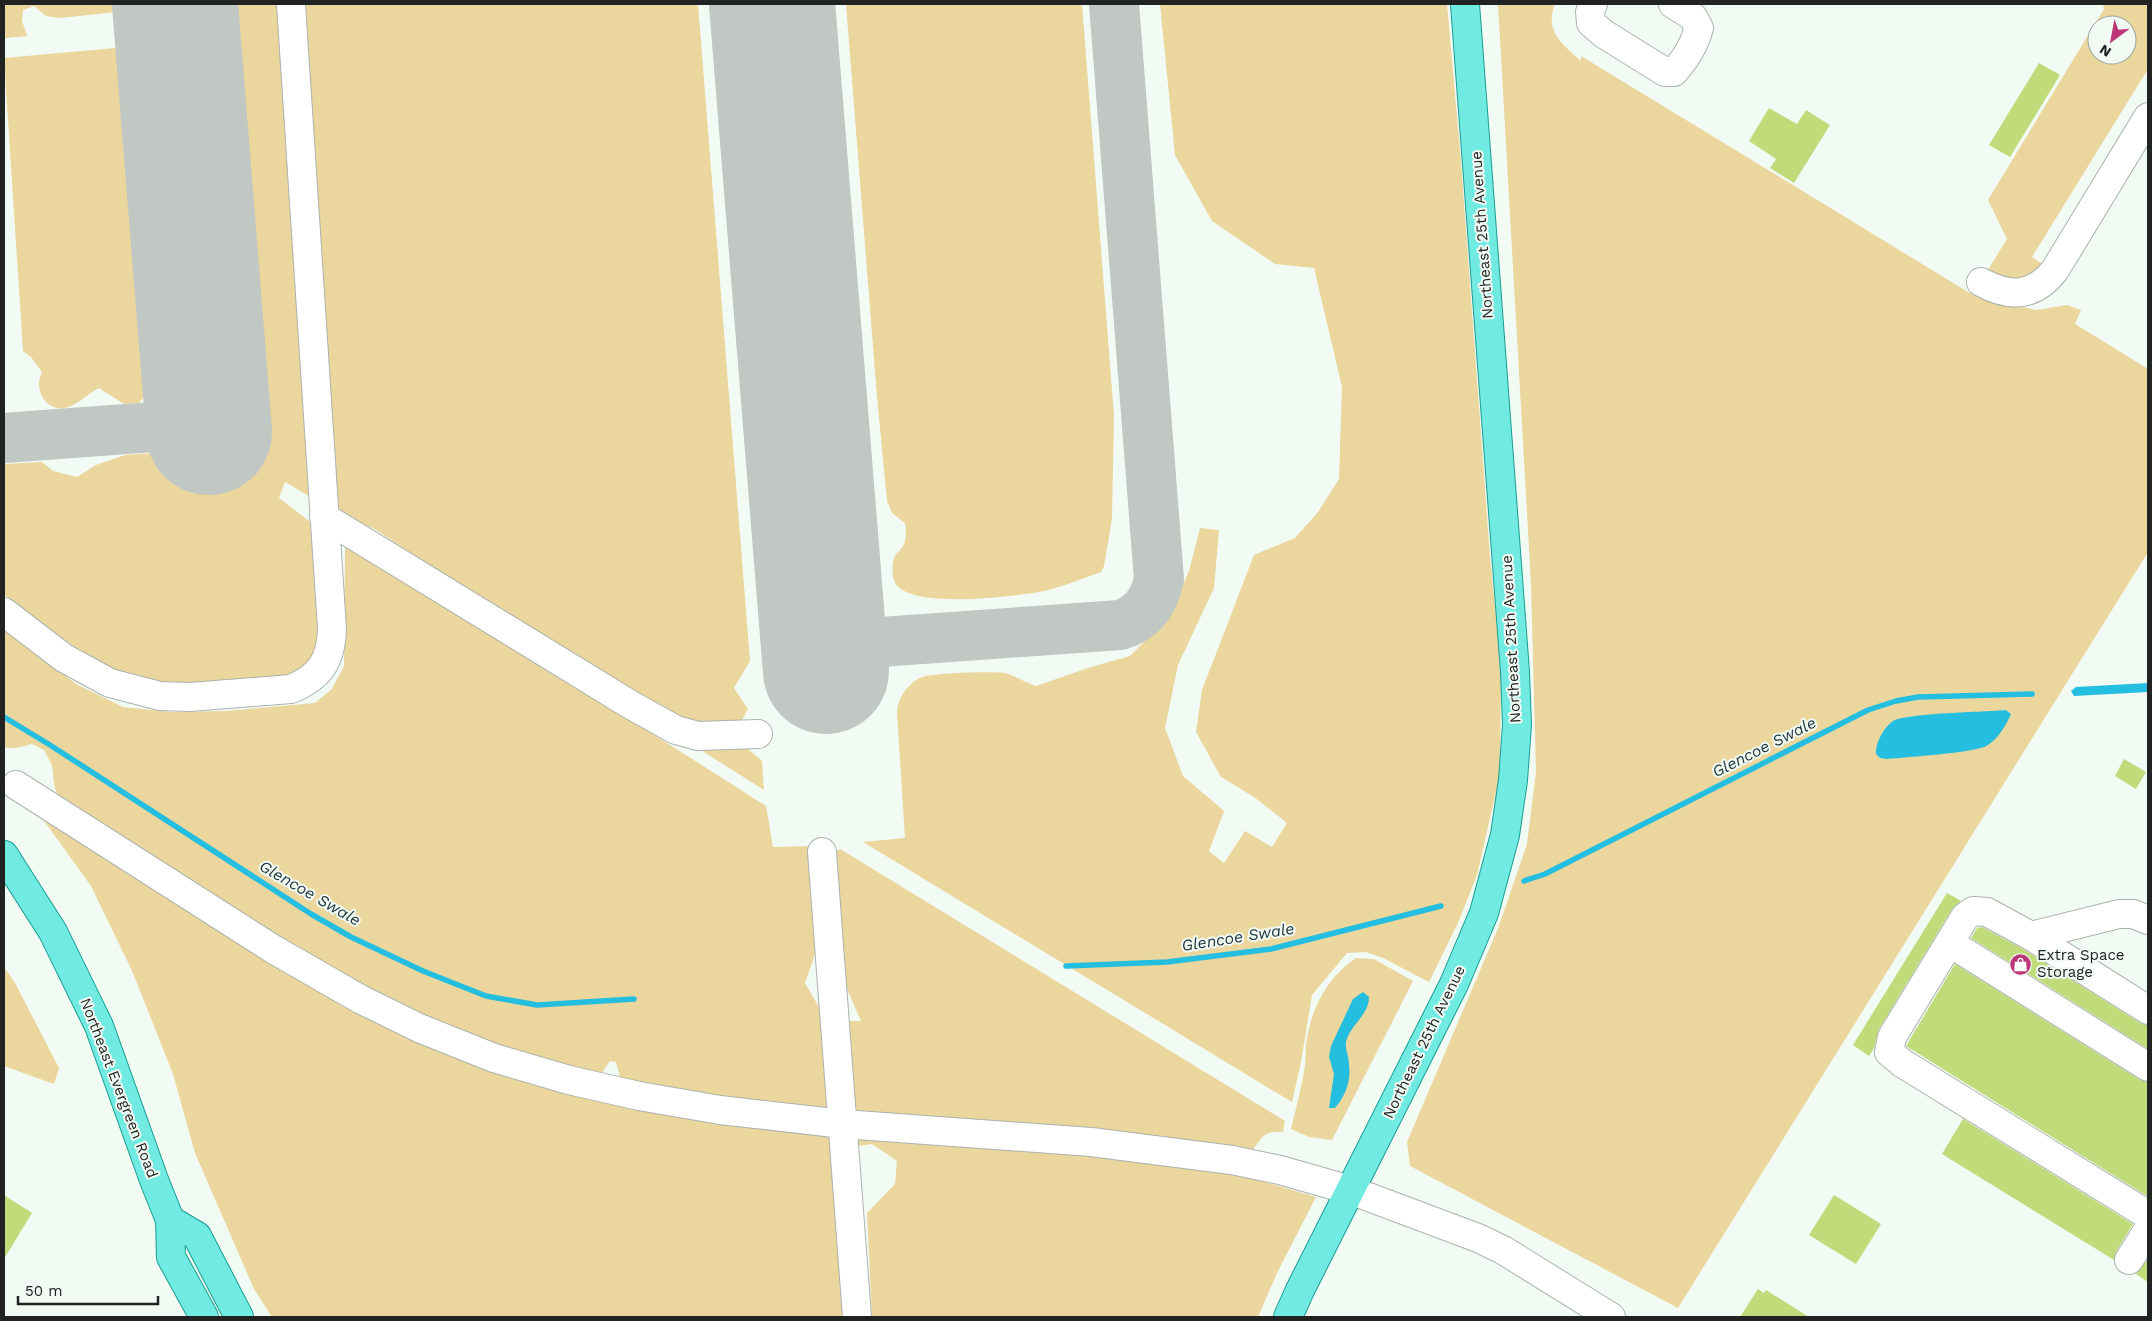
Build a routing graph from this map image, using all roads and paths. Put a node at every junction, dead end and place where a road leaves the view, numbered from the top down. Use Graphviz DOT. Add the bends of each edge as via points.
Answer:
graph roads {
  1 [pos="291,4"];
  2 [pos="1464,4"];
  3 [pos="1593,4"];
  4 [pos="1673,4"];
  5 [pos="2148,117"];
  6 [pos="1981,282"];
  7 [pos="324,517"];
  8 [pos="4,612"];
  9 [pos="758,734"];
  10 [pos="16,785"];
  11 [pos="822,852"];
  12 [pos="4,855"];
  13 [pos="2148,920"];
  14 [pos="2031,936"];
  15 [pos="1950,943"];
  16 [pos="2148,1010"];
  17 [pos="2148,1067"];
  18 [pos="843,1124"];
  19 [pos="1350,1190"];
  20 [pos="2148,1215"];
  21 [pos="170,1220"];
  22 [pos="2148,1230"];
  23 [pos="2129,1260"];
  24 [pos="200,1316"];
  25 [pos="239,1317"];
  26 [pos="857,1317"];
  27 [pos="1288,1317"];
  28 [pos="1611,1317"];
  1 -- 7 [label="street"];
  2 -- 19 [label="main road, Northeast 25th Avenue" via="1515,672 1517,725 1513,780 1505,835 1481,921 1454,984"];
  3 -- 4 [label="street" via="1591,23 1604,34 1665,72 1674,72 1694,44 1699,28 1693,17"];
  5 -- 6 [label="street" via="2045,282 2033,290 2018,293 2004,292"];
  7 -- 8 [label="street" via="331,645 317,673 291,689 160,696 110,683 64,658"];
  7 -- 9 [label="street" via="631,706 676,730 698,736"];
  10 -- 18 [label="street" via="273,950 419,1028 494,1058 639,1096 720,1110"];
  11 -- 18 [label="street"];
  12 -- 21 [label="main road, Northeast Evergreen Road" via="52,932 99,1026"];
  13 -- 14 [label="street" via="2133,914 2119,914"];
  14 -- 15 [label="street" via="1986,912 1973,911"];
  14 -- 16 [label="street"];
  15 -- 17 [label="street"];
  15 -- 20 [label="street" via="1892,1037 1890,1052 1902,1063"];
  18 -- 19 [label="street" via="1091,1142 1222,1159 1280,1170"];
  18 -- 26 [label="street"];
  19 -- 27 [label="main road, Northeast 25th Avenue"];
  19 -- 28 [label="street" via="1503,1250"];
  21 -- 24 [label="main road, Northeast Evergreen Road" via="171,1257"];
  21 -- 25 [label="main road" via="197,1236"];
  22 -- 23 [label="street"];
}
